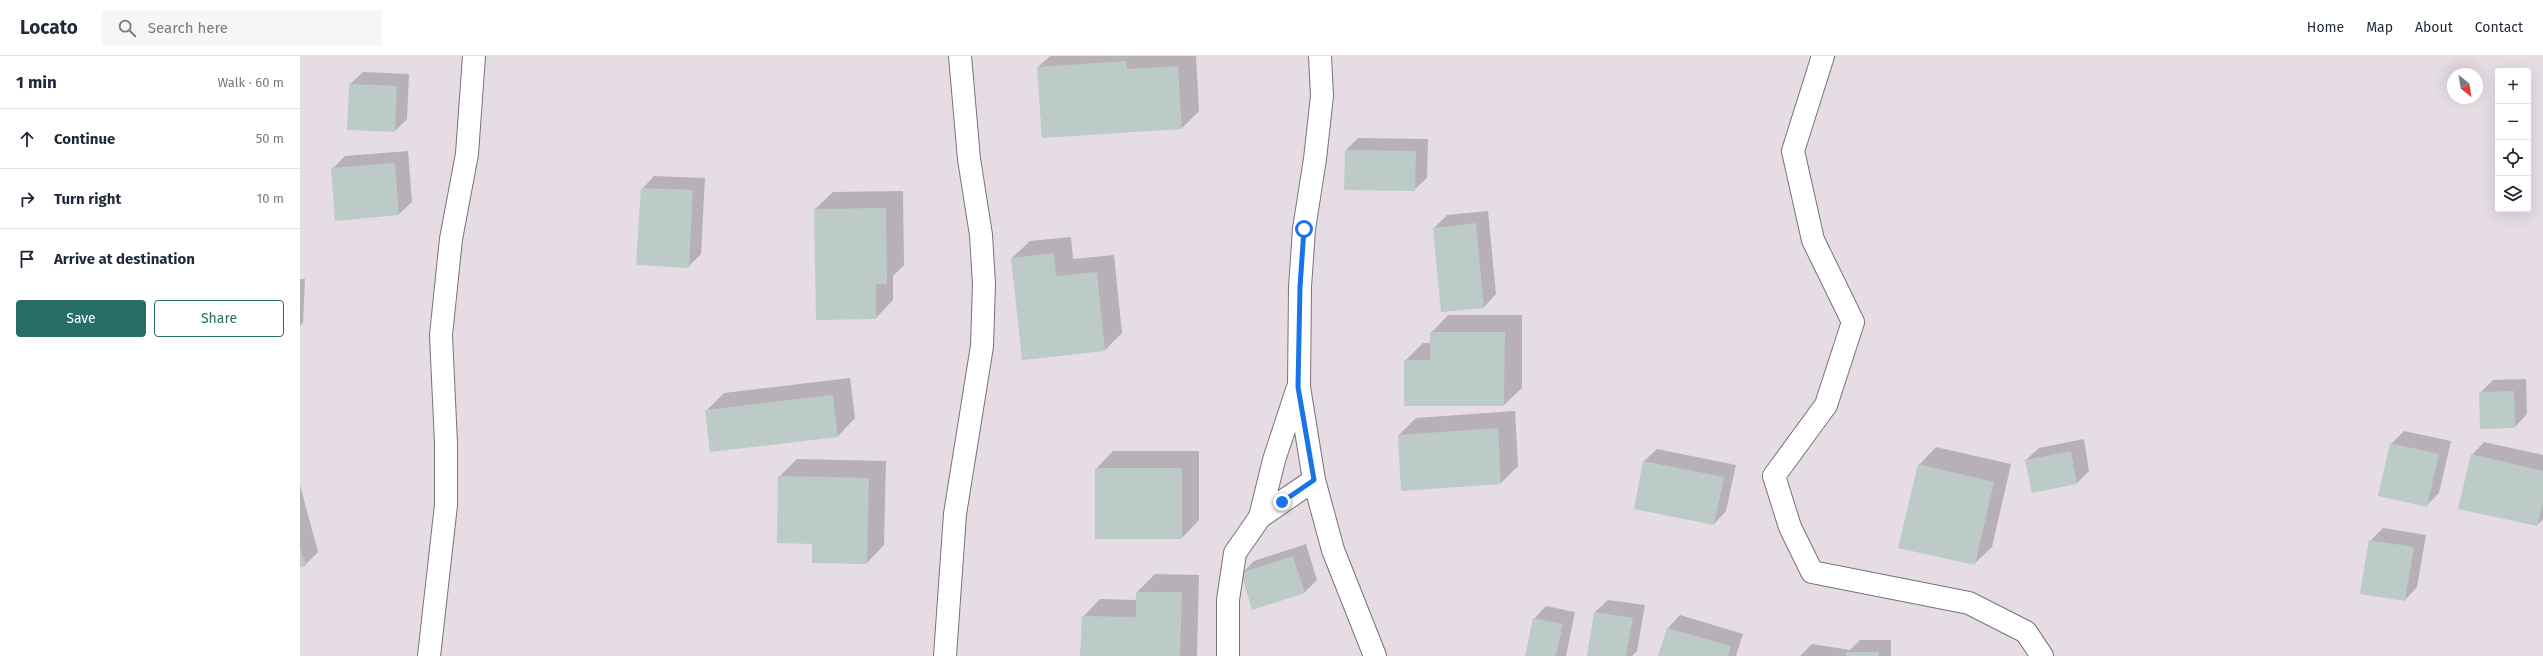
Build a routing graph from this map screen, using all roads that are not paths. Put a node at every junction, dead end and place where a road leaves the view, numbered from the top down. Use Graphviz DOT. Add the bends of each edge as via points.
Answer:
graph roads {
  1 [pos="474,56"];
  2 [pos="960,56"];
  3 [pos="1320,56"];
  4 [pos="1823,56"];
  5 [pos="1298,387"];
  6 [pos="1314,480"];
  7 [pos="1260,517"];
  8 [pos="429,656"];
  9 [pos="945,656"];
  10 [pos="1228,656"];
  11 [pos="1375,656"];
  12 [pos="2042,656"];
  1 -- 8 [label="street" via="468,154 451,239 441,335 446,505"];
  2 -- 9 [label="street" via="969,159 981,235 984,284 982,346 956,514"];
  3 -- 5 [label="street" via="1322,96 1303,243"];
  4 -- 12 [label="street" via="1793,151 1813,240 1853,322 1826,405 1774,476 1790,527 1812,572 1969,603 2026,632"];
  5 -- 6 [label="street"];
  5 -- 7 [label="street" via="1274,460"];
  6 -- 7 [label="street"];
  6 -- 11 [label="street" via="1333,550"];
  7 -- 10 [label="street" via="1235,553 1228,600"];
}
